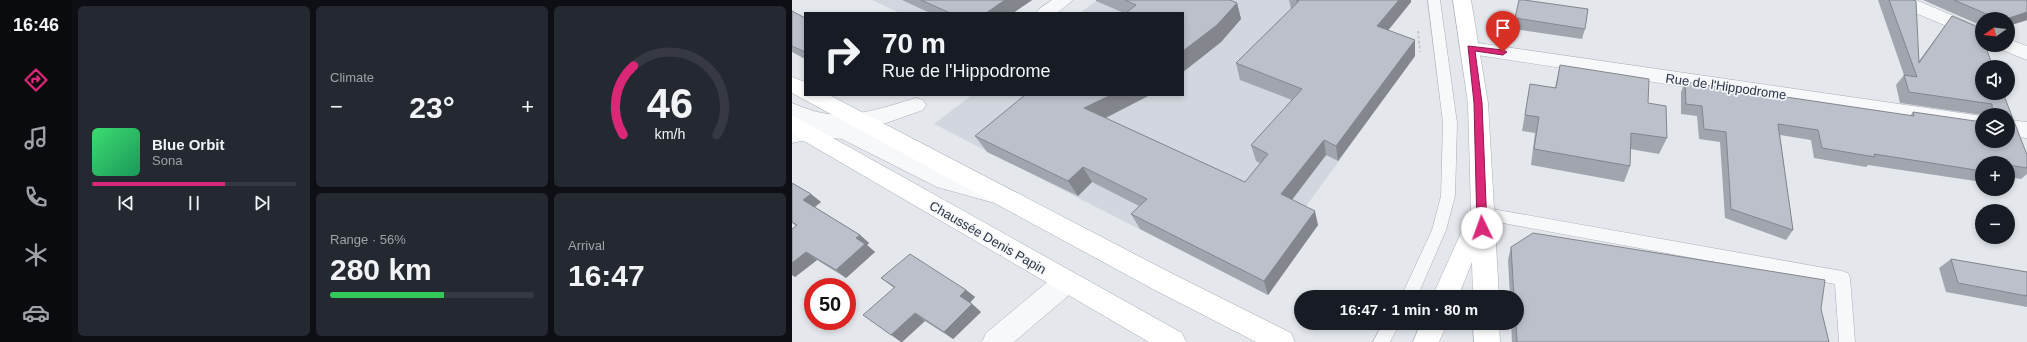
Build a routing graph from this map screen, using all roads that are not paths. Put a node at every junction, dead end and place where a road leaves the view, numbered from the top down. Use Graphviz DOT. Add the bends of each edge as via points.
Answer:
graph roads {
  1 [pos="1064,0"];
  2 [pos="1434,0"];
  3 [pos="1462,0"];
  4 [pos="1900,0"];
  5 [pos="1046,12"];
  6 [pos="1975,32"];
  7 [pos="1471,48"];
  8 [pos="2015,49"];
  9 [pos="2027,54"];
  10 [pos="792,84"];
  11 [pos="804,90"];
  12 [pos="814,96"];
  13 [pos="923,100"];
  14 [pos="1975,123"];
  15 [pos="795,125"];
  16 [pos="869,126"];
  17 [pos="2015,129"];
  18 [pos="2027,130"];
  19 [pos="998,195"];
  20 [pos="1481,213"];
  21 [pos="1066,282"];
  22 [pos="1412,290"];
  23 [pos="1448,290"];
  24 [pos="1486,290"];
  25 [pos="1388,330"];
  26 [pos="1395,330"];
  27 [pos="1431,330"];
  28 [pos="1486,330"];
  29 [pos="995,342"];
  30 [pos="1173,342"];
  31 [pos="1282,342"];
  32 [pos="1381,342"];
  33 [pos="1390,342"];
  34 [pos="1426,342"];
  35 [pos="1487,342"];
  36 [pos="1847,342"];
  1 -- 5 [label="street"];
  2 -- 22 [label="lane" via="1450,123 1448,196 1440,230"];
  3 -- 7 [label="main road"];
  4 -- 6 [label="street"];
  7 -- 14 [label="street, Rue de l'Hippodrome"];
  7 -- 20 [label="main road" via="1478,103"];
  8 -- 9 [label="street"];
  10 -- 11 [label="main road"];
  12 -- 16 [label="main road, Chaussée Denis Papin"];
  13 -- 16 [label="street, Chaussée Denis Papin" via="878,118"];
  15 -- 16 [label="street, Chaussée Denis Papin" via="803,116 821,121"];
  15 -- 19 [label="street, Chaussée Denis Papin" via="848,132 945,181"];
  15 -- 21 [label="main road, Chaussée Denis Papin"];
  16 -- 19 [label="main road, Chaussée Denis Papin"];
  17 -- 18 [label="street"];
  19 -- 31 [label="main road, Chaussée Denis Papin"];
  20 -- 23 [label="main road"];
  20 -- 24 [label="main road"];
  20 -- 36 [label="lane" via="1842,278"];
  21 -- 29 [label="street"];
  21 -- 30 [label="main road, Chaussée Denis Papin"];
  25 -- 32 [label="lane"];
  26 -- 33 [label="lane"];
  27 -- 34 [label="main road"];
  28 -- 35 [label="main road"];
}
